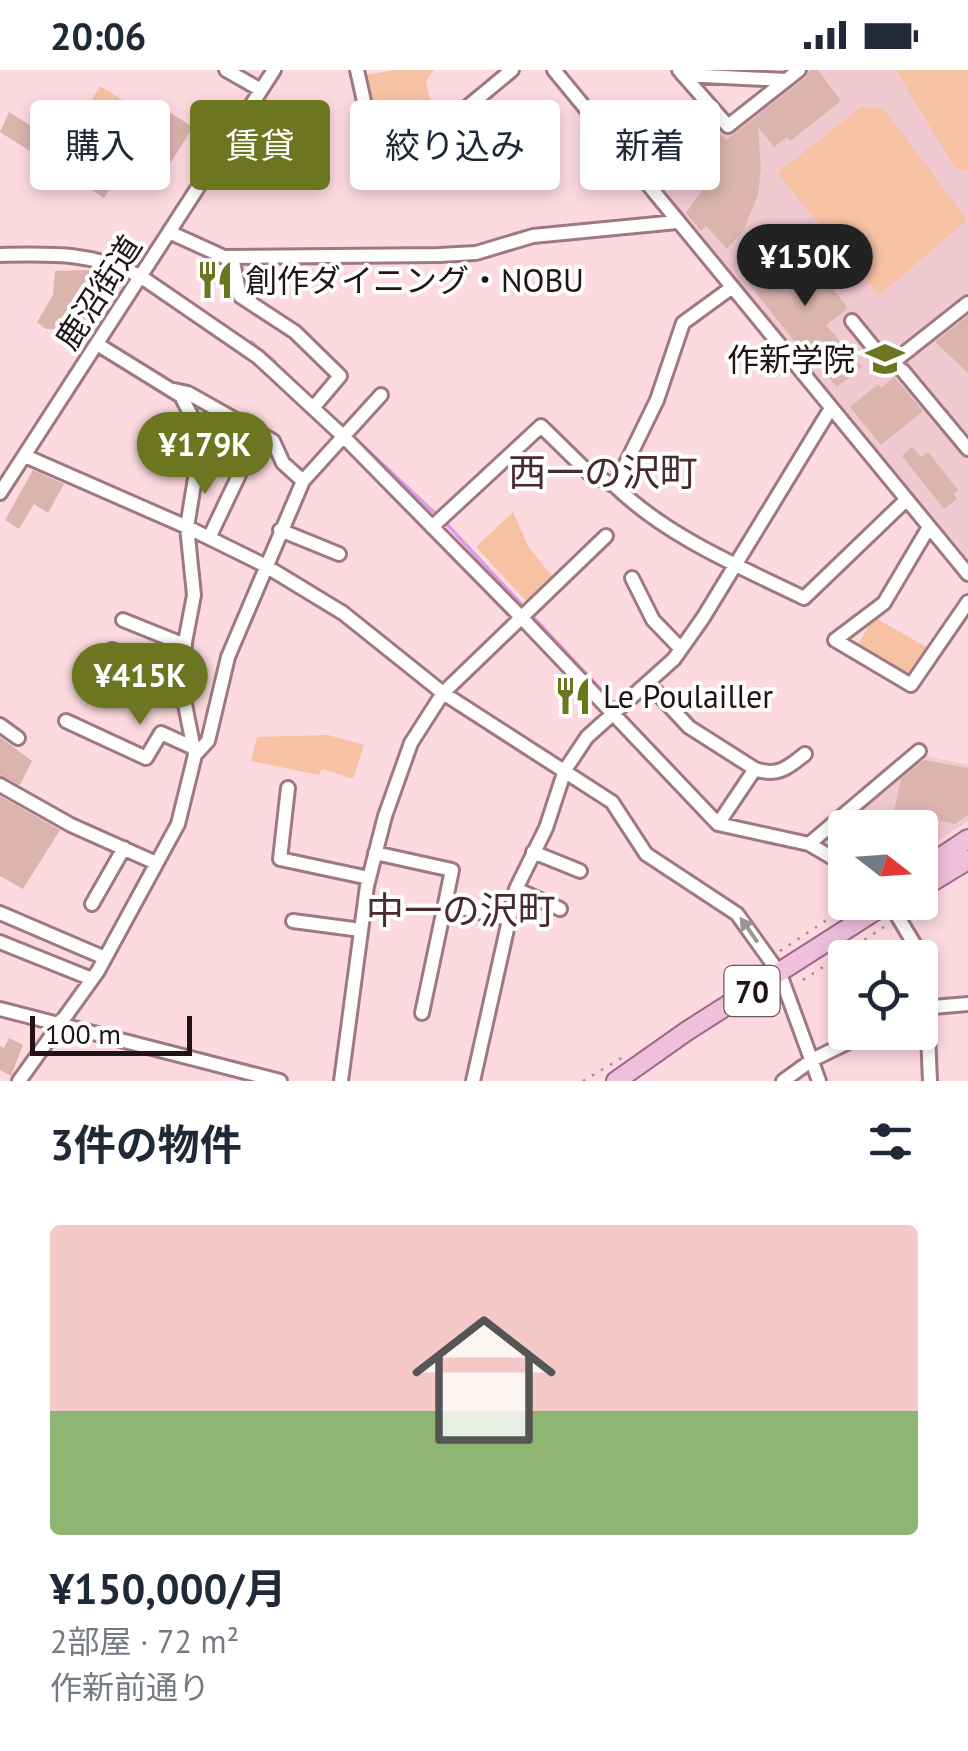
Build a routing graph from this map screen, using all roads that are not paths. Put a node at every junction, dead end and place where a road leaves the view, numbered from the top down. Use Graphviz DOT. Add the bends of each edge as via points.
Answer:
graph roads {
  1 [pos="226,70"];
  2 [pos="274,70"];
  3 [pos="357,70"];
  4 [pos="512,70"];
  5 [pos="799,70"];
  6 [pos="562,72"];
  7 [pos="681,72"];
  8 [pos="786,80"];
  9 [pos="260,90"];
  10 [pos="677,222"];
  11 [pos="169,232"];
  12 [pos="0,255"];
  13 [pos="232,257"];
  14 [pos="140,276"];
  15 [pos="731,288"];
  16 [pos="968,303"];
  17 [pos="852,321"];
  18 [pos="97,344"];
  19 [pos="892,363"];
  20 [pos="171,389"];
  21 [pos="381,395"];
  22 [pos="313,408"];
  23 [pos="830,408"];
  24 [pos="342,436"];
  25 [pos="968,449"];
  26 [pos="25,456"];
  27 [pos="239,475"];
  28 [pos="303,481"];
  29 [pos="615,486"];
  30 [pos="0,493"];
  31 [pos="906,500"];
  32 [pos="187,527"];
  33 [pos="432,527"];
  34 [pos="929,527"];
  35 [pos="280,530"];
  36 [pos="606,536"];
  37 [pos="209,538"];
  38 [pos="339,554"];
  39 [pos="734,564"];
  40 [pos="264,565"];
  41 [pos="968,574"];
  42 [pos="632,578"];
  43 [pos="968,602"];
  44 [pos="521,616"];
  45 [pos="123,620"];
  46 [pos="185,645"];
  47 [pos="681,649"];
  48 [pos="112,650"];
  49 [pos="180,674"];
  50 [pos="648,683"];
  51 [pos="443,693"];
  52 [pos="613,714"];
  53 [pos="66,722"];
  54 [pos="0,725"];
  55 [pos="18,738"];
  56 [pos="194,751"];
  57 [pos="919,751"];
  58 [pos="805,754"];
  59 [pos="754,768"];
  60 [pos="565,770"];
  61 [pos="0,785"];
  62 [pos="288,788"];
  63 [pos="718,824"];
  64 [pos="968,839"];
  65 [pos="808,844"];
  66 [pos="124,848"];
  67 [pos="533,852"];
  68 [pos="375,853"];
  69 [pos="828,855"];
  70 [pos="938,859"];
  71 [pos="968,860"];
  72 [pos="156,863"];
  73 [pos="580,872"];
  74 [pos="368,878"];
  75 [pos="938,883"];
  76 [pos="516,890"];
  77 [pos="92,904"];
  78 [pos="445,904"];
  79 [pos="560,909"];
  80 [pos="0,913"];
  81 [pos="508,919"];
  82 [pos="862,920"];
  83 [pos="293,921"];
  84 [pos="360,930"];
  85 [pos="0,942"];
  86 [pos="105,958"];
  87 [pos="780,974"];
  88 [pos="92,980"];
  89 [pos="968,1004"];
  90 [pos="938,1005"];
  91 [pos="0,1009"];
  92 [pos="422,1013"];
  93 [pos="60,1025"];
  94 [pos="832,1050"];
  95 [pos="928,1050"];
  96 [pos="812,1060"];
  97 [pos="225,1074"];
  98 [pos="19,1081"];
  99 [pos="280,1081"];
  100 [pos="341,1081"];
  101 [pos="473,1081"];
  102 [pos="616,1081"];
  103 [pos="784,1081"];
  104 [pos="819,1081"];
  105 [pos="930,1081"];
  1 -- 9 [label="street"];
  2 -- 9 [label="street, 鹿沼街道"];
  3 -- 4 [label="street" via="378,159 416,134 436,133"];
  5 -- 8 [label="street"];
  6 -- 10 [label="street"];
  7 -- 8 [label="street"];
  7 -- 8 [label="street" via="728,126"];
  9 -- 11 [label="street, 鹿沼街道"];
  10 -- 13 [label="street" via="533,236 476,253"];
  10 -- 15 [label="street"];
  11 -- 13 [label="street"];
  11 -- 14 [label="street, 鹿沼街道"];
  12 -- 14 [label="street" via="80,255"];
  13 -- 22 [label="street" via="240,296 295,332 340,376"];
  14 -- 18 [label="street, 鹿沼街道"];
  14 -- 22 [label="street" via="258,357"];
  15 -- 23 [label="street"];
  15 -- 29 [label="street" via="684,323 657,400"];
  16 -- 19 [label="street"];
  17 -- 19 [label="street"];
  18 -- 20 [label="street"];
  18 -- 26 [label="street, 鹿沼街道"];
  19 -- 25 [label="street"];
  20 -- 28 [label="street" via="273,441 283,463"];
  20 -- 32 [label="street" via="192,417 197,466"];
  21 -- 24 [label="street"];
  22 -- 24 [label="street"];
  23 -- 31 [label="street"];
  23 -- 39 [label="street"];
  24 -- 28 [label="street"];
  24 -- 33 [label="street"];
  26 -- 30 [label="street, 鹿沼街道"];
  26 -- 32 [label="street"];
  27 -- 37 [label="street"];
  28 -- 35 [label="street"];
  29 -- 33 [label="street" via="589,473 540,426"];
  29 -- 39 [label="street" via="645,515"];
  31 -- 34 [label="street"];
  31 -- 39 [label="street" via="804,598"];
  32 -- 37 [label="street"];
  32 -- 46 [label="street" via="194,595"];
  33 -- 44 [label="street"];
  34 -- 41 [label="street"];
  34 -- 43 [label="street" via="884,603 835,640 912,685"];
  35 -- 38 [label="street"];
  35 -- 40 [label="street"];
  36 -- 44 [label="street"];
  37 -- 40 [label="street"];
  39 -- 47 [label="street"];
  40 -- 51 [label="street" via="343,613"];
  40 -- 56 [label="street" via="228,657 208,740"];
  42 -- 47 [label="street" via="653,620"];
  44 -- 51 [label="street"];
  44 -- 52 [label="street"];
  45 -- 46 [label="street"];
  46 -- 49 [label="street"];
  47 -- 50 [label="street"];
  48 -- 49 [label="street"];
  49 -- 56 [label="street"];
  50 -- 52 [label="street"];
  50 -- 59 [label="street" via="689,726"];
  51 -- 60 [label="street"];
  51 -- 68 [label="street" via="411,743"];
  52 -- 60 [label="street" via="586,737"];
  52 -- 63 [label="street"];
  53 -- 56 [label="street" via="146,758 161,733"];
  54 -- 55 [label="street"];
  56 -- 72 [label="street" via="178,824"];
  57 -- 65 [label="street"];
  58 -- 59 [label="street" via="786,770 769,774"];
  59 -- 63 [label="street"];
  60 -- 67 [label="street"];
  87 -- 60 [label="street, one-way" via="737,914 646,854 612,802"];
  61 -- 66 [label="street"];
  62 -- 74 [label="street" via="280,859"];
  63 -- 65 [label="street"];
  64 -- 70 [label="main road"];
  65 -- 69 [label="street"];
  66 -- 72 [label="street"];
  66 -- 77 [label="street"];
  67 -- 73 [label="street"];
  67 -- 76 [label="street"];
  68 -- 74 [label="street"];
  68 -- 78 [label="street" via="452,870"];
  71 -- 75 [label="main road"];
  72 -- 86 [label="street"];
  74 -- 84 [label="street"];
  76 -- 79 [label="street"];
  76 -- 81 [label="street"];
  78 -- 81 [label="street"];
  78 -- 92 [label="street"];
  80 -- 86 [label="street"];
  81 -- 101 [label="street"];
  82 -- 87 [label="main road, 70"];
  83 -- 84 [label="street"];
  84 -- 100 [label="street"];
  85 -- 88 [label="street"];
  86 -- 88 [label="street"];
  87 -- 96 [label="street"];
  87 -- 102 [label="main road, 70"];
  88 -- 93 [label="street"];
  89 -- 90 [label="street"];
  91 -- 93 [label="street"];
  93 -- 97 [label="street"];
  93 -- 98 [label="street"];
  94 -- 96 [label="street"];
  95 -- 105 [label="street"];
  96 -- 103 [label="street"];
  96 -- 104 [label="street"];
  97 -- 99 [label="street"];
}
